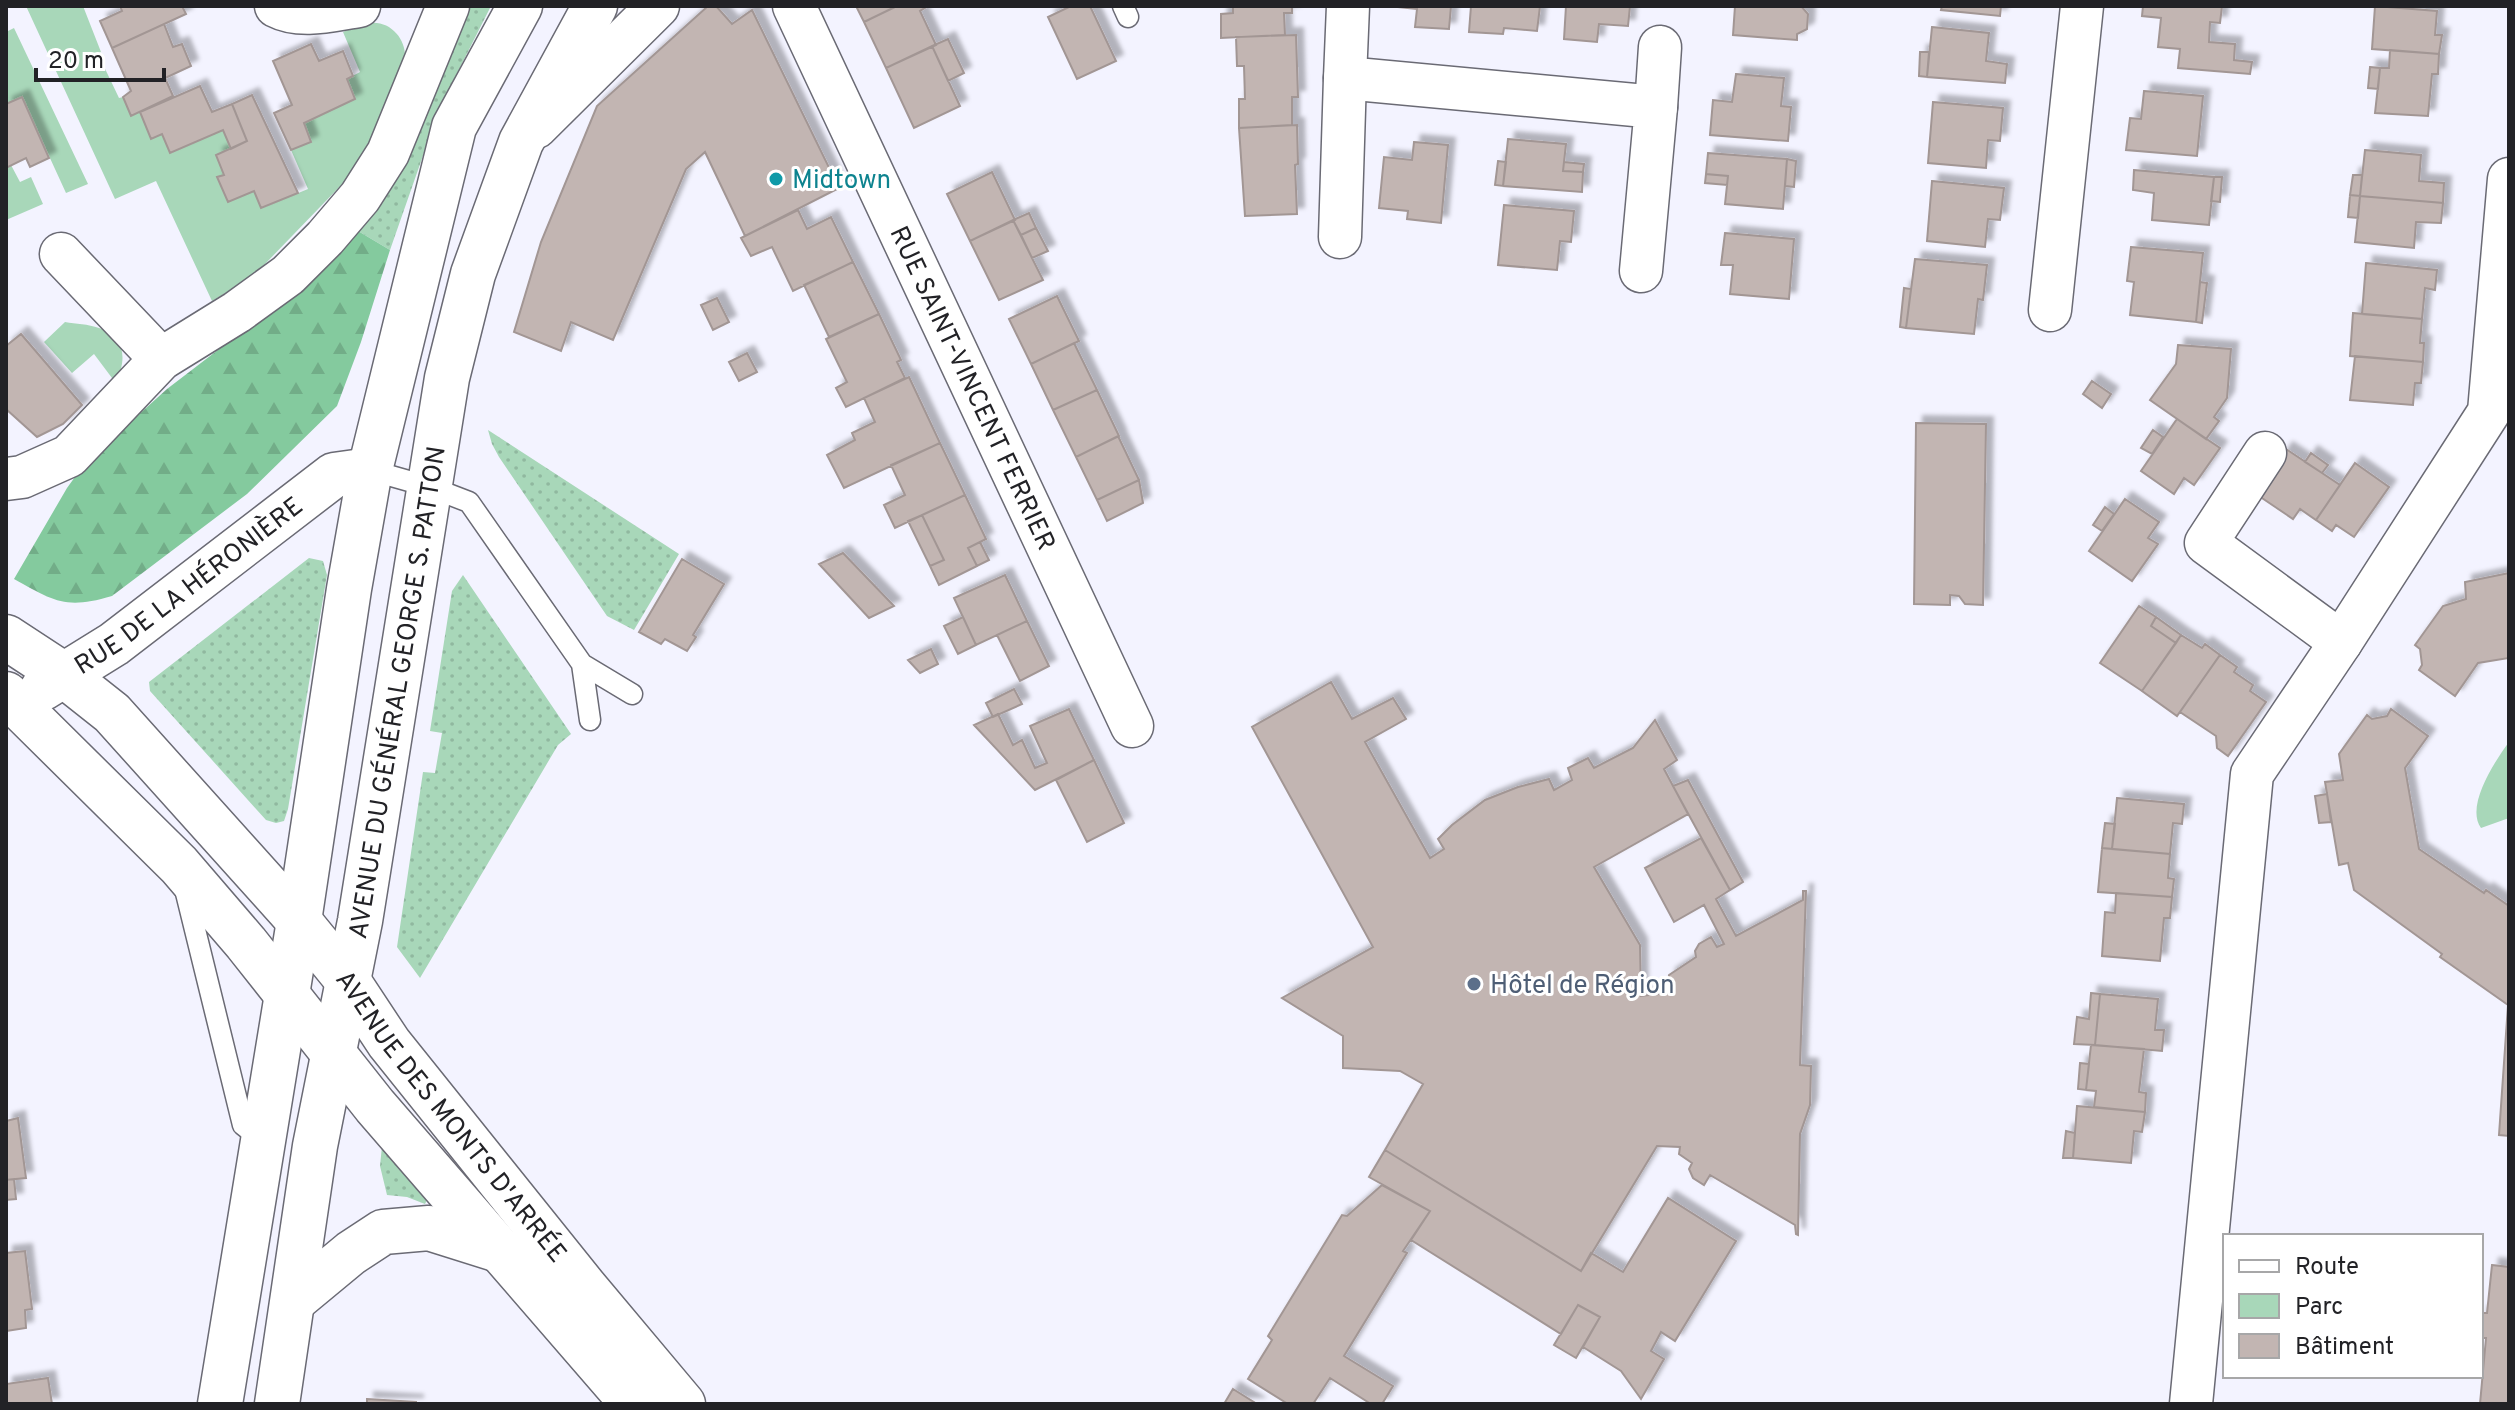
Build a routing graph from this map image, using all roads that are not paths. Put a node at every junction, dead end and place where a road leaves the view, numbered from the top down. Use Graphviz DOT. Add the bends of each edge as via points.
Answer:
graph roads {
  1 [pos="276,6"];
  2 [pos="359,6"];
  3 [pos="448,6"];
  4 [pos="520,6"];
  5 [pos="595,6"];
  6 [pos="794,6"];
  7 [pos="1348,6"];
  8 [pos="2082,6"];
  9 [pos="655,7"];
  10 [pos="1660,47"];
  11 [pos="1345,78"];
  12 [pos="1656,107"];
  13 [pos="521,142"];
  14 [pos="2509,179"];
  15 [pos="1340,237"];
  16 [pos="61,254"];
  17 [pos="1641,271"];
  18 [pos="2050,310"];
  19 [pos="161,359"];
  20 [pos="2265,453"];
  21 [pos="370,470"];
  22 [pos="6,479"];
  23 [pos="430,487"];
  24 [pos="6,637"];
  25 [pos="2341,642"];
  26 [pos="582,664"];
  27 [pos="64,675"];
  28 [pos="632,694"];
  29 [pos="10,703"];
  30 [pos="590,720"];
  31 [pos="1132,726"];
  32 [pos="179,865"];
  33 [pos="299,921"];
  34 [pos="348,981"];
  35 [pos="287,997"];
  36 [pos="333,1054"];
  37 [pos="263,1141"];
  38 [pos="502,1251"];
  39 [pos="293,1301"];
  40 [pos="220,1404"];
  41 [pos="277,1404"];
  42 [pos="633,1404"];
  43 [pos="683,1404"];
  44 [pos="2191,1404"];
  1 -- 2 [label="street" via="319,13"];
  3 -- 19 [label="street" via="388,153 360,197 288,275"];
  4 -- 21 [label="main road" via="454,127"];
  5 -- 13 [label="main road, AVENUE DU GÉNÉRAL GEORGE S. PATTON"];
  6 -- 31 [label="street, RUE SAINT-VINCENT FERRIER"];
  7 -- 11 [label="street"];
  8 -- 18 [label="street"];
  9 -- 13 [label="street"];
  10 -- 12 [label="street"];
  11 -- 12 [label="street"];
  11 -- 15 [label="street"];
  12 -- 17 [label="street"];
  13 -- 23 [label="main road, AVENUE DU GÉNÉRAL GEORGE S. PATTON" via="473,274 447,378"];
  14 -- 25 [label="street" via="2489,412"];
  16 -- 19 [label="street"];
  19 -- 22 [label="street" via="69,456"];
  20 -- 25 [label="street" via="2206,543"];
  21 -- 23 [label="lane"];
  21 -- 27 [label="main road, RUE DE LA HÉRONIÈRE" via="334,475 114,644"];
  21 -- 33 [label="main road"];
  23 -- 26 [label="lane" via="469,502"];
  23 -- 34 [label="main road, AVENUE DU GÉNÉRAL GEORGE S. PATTON"];
  24 -- 27 [label="main road, AVENUE DES MONTS D'ARRÉE"];
  25 -- 44 [label="street" via="2252,774"];
  26 -- 28 [label="lane"];
  26 -- 30 [label="lane"];
  27 -- 29 [label="main road, RUE DE LA HÉRONIÈRE"];
  27 -- 33 [label="main road, AVENUE DES MONTS D'ARRÉE" via="112,713"];
  29 -- 32 [label="main road, AVENUE DES MONTS D'ARRÉE"];
  32 -- 35 [label="main road, AVENUE DES MONTS D'ARRÉE"];
  32 -- 37 [label="lane" via="243,1125"];
  33 -- 34 [label="main road, AVENUE DES MONTS D'ARRÉE"];
  33 -- 35 [label="main road"];
  34 -- 36 [label="main road, AVENUE DU GÉNÉRAL GEORGE S. PATTON"];
  34 -- 43 [label="main road, AVENUE DES MONTS D'ARRÉE" via="389,1043"];
  35 -- 36 [label="main road, AVENUE DES MONTS D'ARRÉE"];
  35 -- 37 [label="main road"];
  36 -- 38 [label="main road, AVENUE DES MONTS D'ARRÉE"];
  36 -- 39 [label="main road, AVENUE DU GÉNÉRAL GEORGE S. PATTON"];
  37 -- 40 [label="main road"];
  38 -- 39 [label="main road, AVENUE DES MONTS D'ARRÉE" via="429,1228 383,1232"];
  38 -- 42 [label="main road, AVENUE DES MONTS D'ARRÉE"];
  39 -- 41 [label="main road, AVENUE DU GÉNÉRAL GEORGE S. PATTON"];
}
